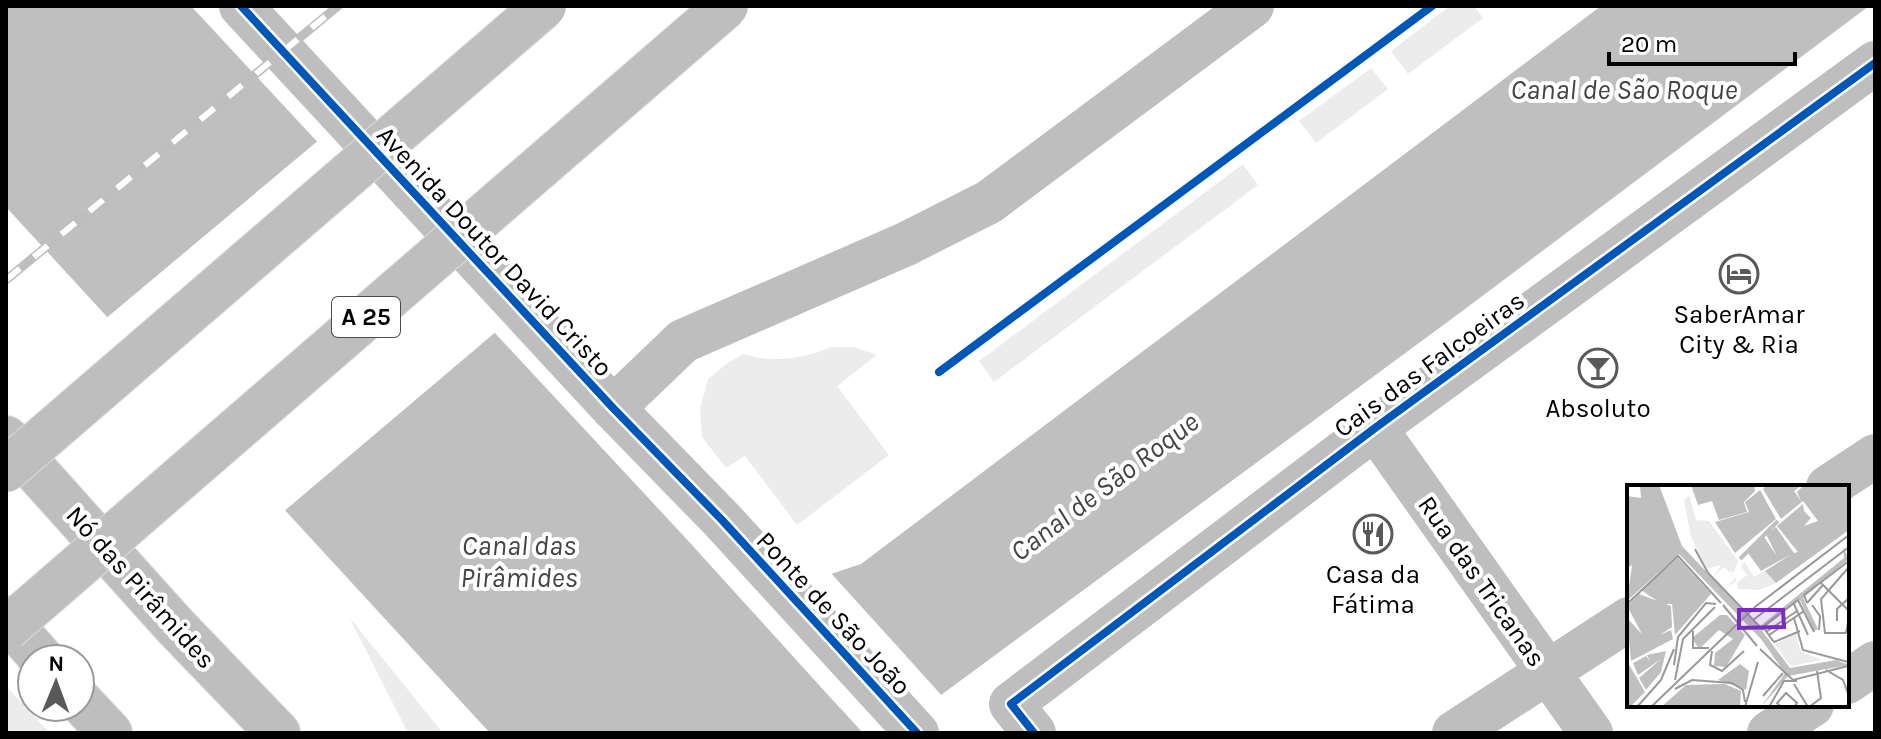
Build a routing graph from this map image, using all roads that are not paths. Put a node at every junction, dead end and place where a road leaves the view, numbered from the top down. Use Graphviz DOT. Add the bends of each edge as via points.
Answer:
graph roads {
  1 [pos="241,6"];
  2 [pos="544,6"];
  3 [pos="726,6"];
  4 [pos="1252,6"];
  5 [pos="1875,63"];
  6 [pos="613,408"];
  7 [pos="1375,428"];
  8 [pos="6,438"];
  9 [pos="1875,456"];
  10 [pos="6,470"];
  11 [pos="1831,485"];
  12 [pos="722,520"];
  13 [pos="6,618"];
  14 [pos="1627,620"];
  15 [pos="6,629"];
  16 [pos="28,643"];
  17 [pos="1875,663"];
  18 [pos="1547,674"];
  19 [pos="1849,681"];
  20 [pos="1809,707"];
  21 [pos="96,718"];
  22 [pos="1022,718"];
  23 [pos="110,733"];
  24 [pos="278,733"];
  25 [pos="917,733"];
  26 [pos="1454,733"];
  27 [pos="1591,733"];
  28 [pos="1769,733"];
  1 -- 6 [label="main road, Avenida Doutor David Cristo"];
  2 -- 10 [label="main road, bridge"];
  3 -- 15 [label="main road, A 25, bridge"];
  4 -- 6 [label="main road" via="989,202 683,341"];
  5 -- 7 [label="main road, Cais das Falcoeiras"];
  6 -- 12 [label="main road, Avenida Doutor David Cristo"];
  7 -- 18 [label="main road, Rua das Tricanas"];
  7 -- 22 [label="main road, Cais das Falcoeiras"];
  8 -- 24 [label="main road, Nó das Pirâmides"];
  9 -- 11 [label="main road"];
  12 -- 25 [label="main road, Ponte de São João"];
  13 -- 16 [label="main road"];
  14 -- 18 [label="main road"];
  17 -- 19 [label="main road"];
  18 -- 26 [label="main road"];
  18 -- 27 [label="main road, Rua das Tricanas"];
  20 -- 28 [label="main road"];
  21 -- 23 [label="main road"];
}
